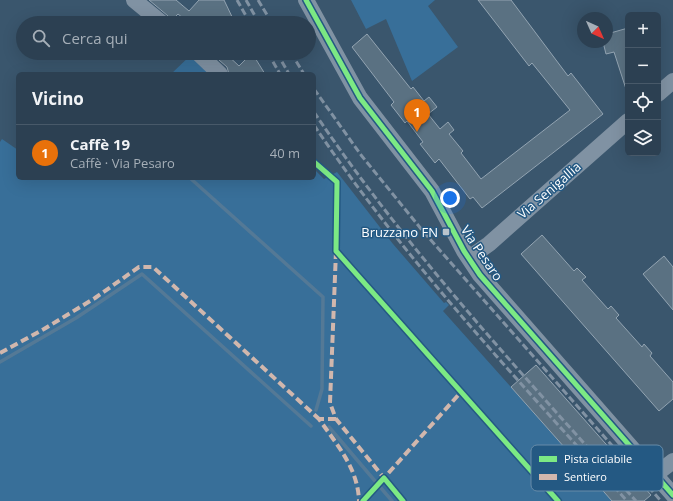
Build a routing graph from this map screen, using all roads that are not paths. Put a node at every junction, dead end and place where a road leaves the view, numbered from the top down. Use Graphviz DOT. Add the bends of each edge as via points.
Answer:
graph roads {
  1 [pos="134,0"];
  2 [pos="306,0"];
  3 [pos="153,16"];
  4 [pos="315,16"];
  5 [pos="316,18"];
  6 [pos="205,60"];
  7 [pos="218,72"];
  8 [pos="673,81"];
  9 [pos="661,91"];
  10 [pos="625,124"];
  11 [pos="469,258"];
  12 [pos="629,445"];
  13 [pos="673,461"];
  14 [pos="663,469"];
  15 [pos="663,484"];
  16 [pos="673,495"];
  1 -- 3 [label="street"];
  2 -- 4 [label="street, Via Pesaro"];
  5 -- 11 [label="street, Via Pesaro" via="360,98 432,191"];
  6 -- 7 [label="street"];
  8 -- 9 [label="street"];
  10 -- 11 [label="street, Via Senigallia" via="489,244"];
  11 -- 12 [label="street, Via Pesaro" via="480,275"];
  13 -- 14 [label="street"];
  15 -- 16 [label="street, Via Pesaro"];
}
